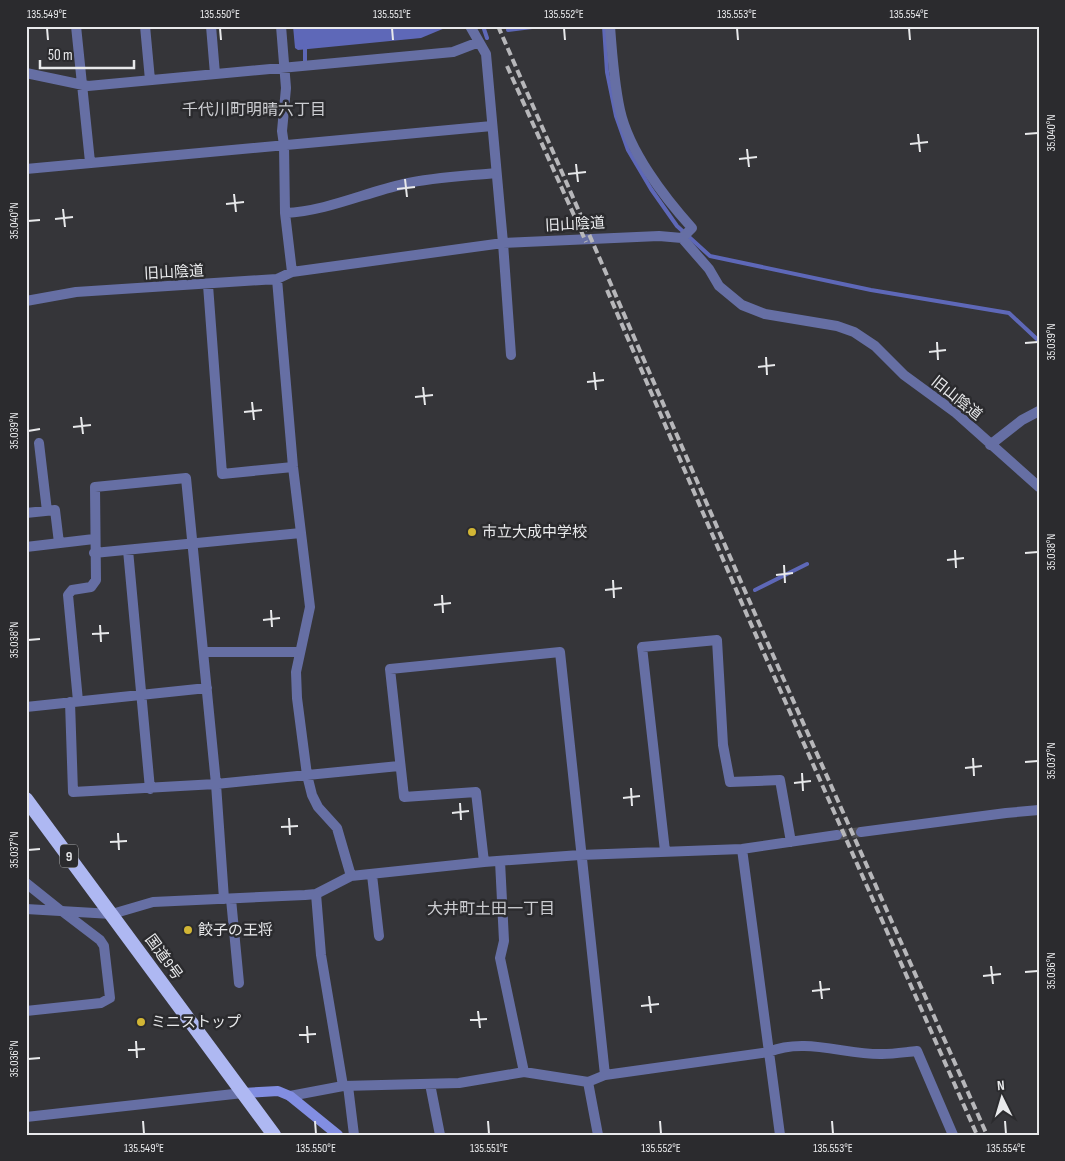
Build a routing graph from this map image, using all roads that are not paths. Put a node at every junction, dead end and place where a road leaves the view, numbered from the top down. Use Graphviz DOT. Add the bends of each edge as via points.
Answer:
graph roads {
  1 [pos="76,26"];
  2 [pos="145,26"];
  3 [pos="211,26"];
  4 [pos="281,26"];
  5 [pos="470,26"];
  6 [pos="610,26"];
  7 [pos="479,42"];
  8 [pos="285,67"];
  9 [pos="26,73"];
  10 [pos="215,74"];
  11 [pos="150,80"];
  12 [pos="82,84"];
  13 [pos="492,126"];
  14 [pos="284,145"];
  15 [pos="90,162"];
  16 [pos="26,169"];
  17 [pos="496,173"];
  18 [pos="285,213"];
  19 [pos="682,238"];
  20 [pos="503,243"];
  21 [pos="292,272"];
  22 [pos="277,279"];
  23 [pos="208,285"];
  24 [pos="26,302"];
  25 [pos="511,355"];
  26 [pos="1039,411"];
  27 [pos="39,442"];
  28 [pos="990,445"];
  29 [pos="293,467"];
  30 [pos="1039,487"];
  31 [pos="47,511"];
  32 [pos="26,513"];
  33 [pos="301,533"];
  34 [pos="94,539"];
  35 [pos="59,543"];
  36 [pos="193,544"];
  37 [pos="26,547"];
  38 [pos="128,550"];
  39 [pos="94,553"];
  40 [pos="204,652"];
  41 [pos="299,652"];
  42 [pos="207,688"];
  43 [pos="141,694"];
  44 [pos="74,701"];
  45 [pos="26,707"];
  46 [pos="399,766"];
  47 [pos="307,775"];
  48 [pos="216,784"];
  49 [pos="150,789"];
  50 [pos="26,799"];
  51 [pos="1039,810"];
  52 [pos="861,832"];
  53 [pos="837,835"];
  54 [pos="791,842"];
  55 [pos="742,849"];
  56 [pos="665,851"];
  57 [pos="580,855"];
  58 [pos="500,861"];
  59 [pos="484,862"];
  60 [pos="372,875"];
  61 [pos="351,876"];
  62 [pos="26,883"];
  63 [pos="316,894"];
  64 [pos="227,899"];
  65 [pos="26,909"];
  66 [pos="62,911"];
  67 [pos="112,914"];
  68 [pos="380,936"];
  69 [pos="239,983"];
  70 [pos="26,1011"];
  71 [pos="769,1052"];
  72 [pos="524,1072"];
  73 [pos="605,1075"];
  74 [pos="588,1082"];
  75 [pos="430,1084"];
  76 [pos="346,1086"];
  77 [pos="243,1093"];
  78 [pos="290,1096"];
  79 [pos="26,1117"];
  80 [pos="274,1135"];
  81 [pos="338,1135"];
  82 [pos="354,1135"];
  83 [pos="440,1135"];
  84 [pos="598,1135"];
  85 [pos="780,1135"];
  86 [pos="953,1135"];
  1 -- 12 [label="street"];
  2 -- 11 [label="street"];
  3 -- 10 [label="street"];
  4 -- 8 [label="street"];
  5 -- 7 [label="street"];
  6 -- 19 [label="street" via="620,112 638,154 667,200 692,228"];
  7 -- 8 [label="street" via="453,52"];
  7 -- 13 [label="street" via="486,54"];
  8 -- 10 [label="street"];
  8 -- 14 [label="street"];
  9 -- 12 [label="street"];
  10 -- 11 [label="street"];
  11 -- 12 [label="street"];
  12 -- 15 [label="street"];
  13 -- 14 [label="street"];
  13 -- 17 [label="street"];
  14 -- 15 [label="street"];
  14 -- 18 [label="street"];
  15 -- 16 [label="street"];
  17 -- 18 [label="street" via="404,184 336,204"];
  17 -- 20 [label="street"];
  18 -- 21 [label="street"];
  19 -- 20 [label="street, 旧山陰道" via="649,236"];
  19 -- 28 [label="street, 旧山陰道" via="719,286 742,305 765,314 837,326 854,332 875,346 904,375 956,413"];
  20 -- 21 [label="street, 旧山陰道"];
  20 -- 25 [label="street"];
  21 -- 22 [label="street, 旧山陰道"];
  22 -- 23 [label="street, 旧山陰道"];
  22 -- 29 [label="street"];
  23 -- 24 [label="street, 旧山陰道" via="76,292"];
  23 -- 29 [label="street" via="222,474"];
  26 -- 28 [label="street"];
  27 -- 31 [label="street"];
  28 -- 30 [label="street, 旧山陰道"];
  29 -- 33 [label="street"];
  31 -- 32 [label="street"];
  31 -- 35 [label="street" via="55,510"];
  33 -- 36 [label="street"];
  33 -- 41 [label="street" via="310,607"];
  34 -- 35 [label="street"];
  34 -- 36 [label="street" via="95,487 186,478"];
  34 -- 39 [label="street"];
  35 -- 37 [label="street"];
  36 -- 38 [label="street"];
  36 -- 40 [label="street"];
  38 -- 39 [label="street"];
  38 -- 43 [label="street"];
  39 -- 44 [label="street" via="96,580 91,587 72,590 68,595"];
  40 -- 41 [label="street"];
  40 -- 42 [label="street"];
  41 -- 47 [label="street" via="296,698"];
  42 -- 43 [label="street"];
  42 -- 48 [label="street"];
  43 -- 44 [label="street"];
  43 -- 49 [label="street"];
  44 -- 45 [label="street"];
  44 -- 49 [label="street" via="73,792"];
  46 -- 47 [label="street"];
  46 -- 57 [label="street" via="390,669 560,652"];
  46 -- 59 [label="street" via="404,798 476,792"];
  47 -- 48 [label="street"];
  47 -- 61 [label="street" via="318,807 341,837"];
  48 -- 49 [label="street"];
  48 -- 64 [label="street"];
  50 -- 67 [label="highway, 国道9号 / 9"];
  51 -- 52 [label="street"];
  53 -- 54 [label="street"];
  54 -- 55 [label="street"];
  54 -- 56 [label="street" via="780,780 730,782 723,745 716,640 642,648"];
  55 -- 56 [label="street"];
  55 -- 71 [label="street"];
  56 -- 57 [label="street"];
  57 -- 58 [label="street"];
  57 -- 73 [label="street"];
  58 -- 59 [label="street"];
  58 -- 72 [label="street" via="504,941 500,958"];
  59 -- 60 [label="street"];
  60 -- 61 [label="street"];
  60 -- 68 [label="street"];
  61 -- 63 [label="street"];
  62 -- 66 [label="street"];
  63 -- 64 [label="street"];
  63 -- 76 [label="street" via="322,955"];
  64 -- 67 [label="street" via="153,902"];
  64 -- 69 [label="street"];
  65 -- 66 [label="street"];
  66 -- 67 [label="street"];
  66 -- 70 [label="street" via="104,946 110,998 101,1003"];
  67 -- 77 [label="highway, 国道9号 / 9"];
  71 -- 73 [label="street"];
  71 -- 85 [label="street"];
  71 -- 86 [label="street" via="802,1046 881,1054 917,1050"];
  72 -- 74 [label="street"];
  72 -- 75 [label="street" via="460,1083"];
  73 -- 74 [label="street"];
  74 -- 84 [label="street"];
  75 -- 76 [label="street"];
  75 -- 83 [label="street"];
  76 -- 78 [label="street"];
  76 -- 82 [label="street"];
  77 -- 78 [label="main road" via="278,1091"];
  77 -- 79 [label="street"];
  77 -- 80 [label="highway, 国道9号 / 9"];
  78 -- 81 [label="main road"];
}
